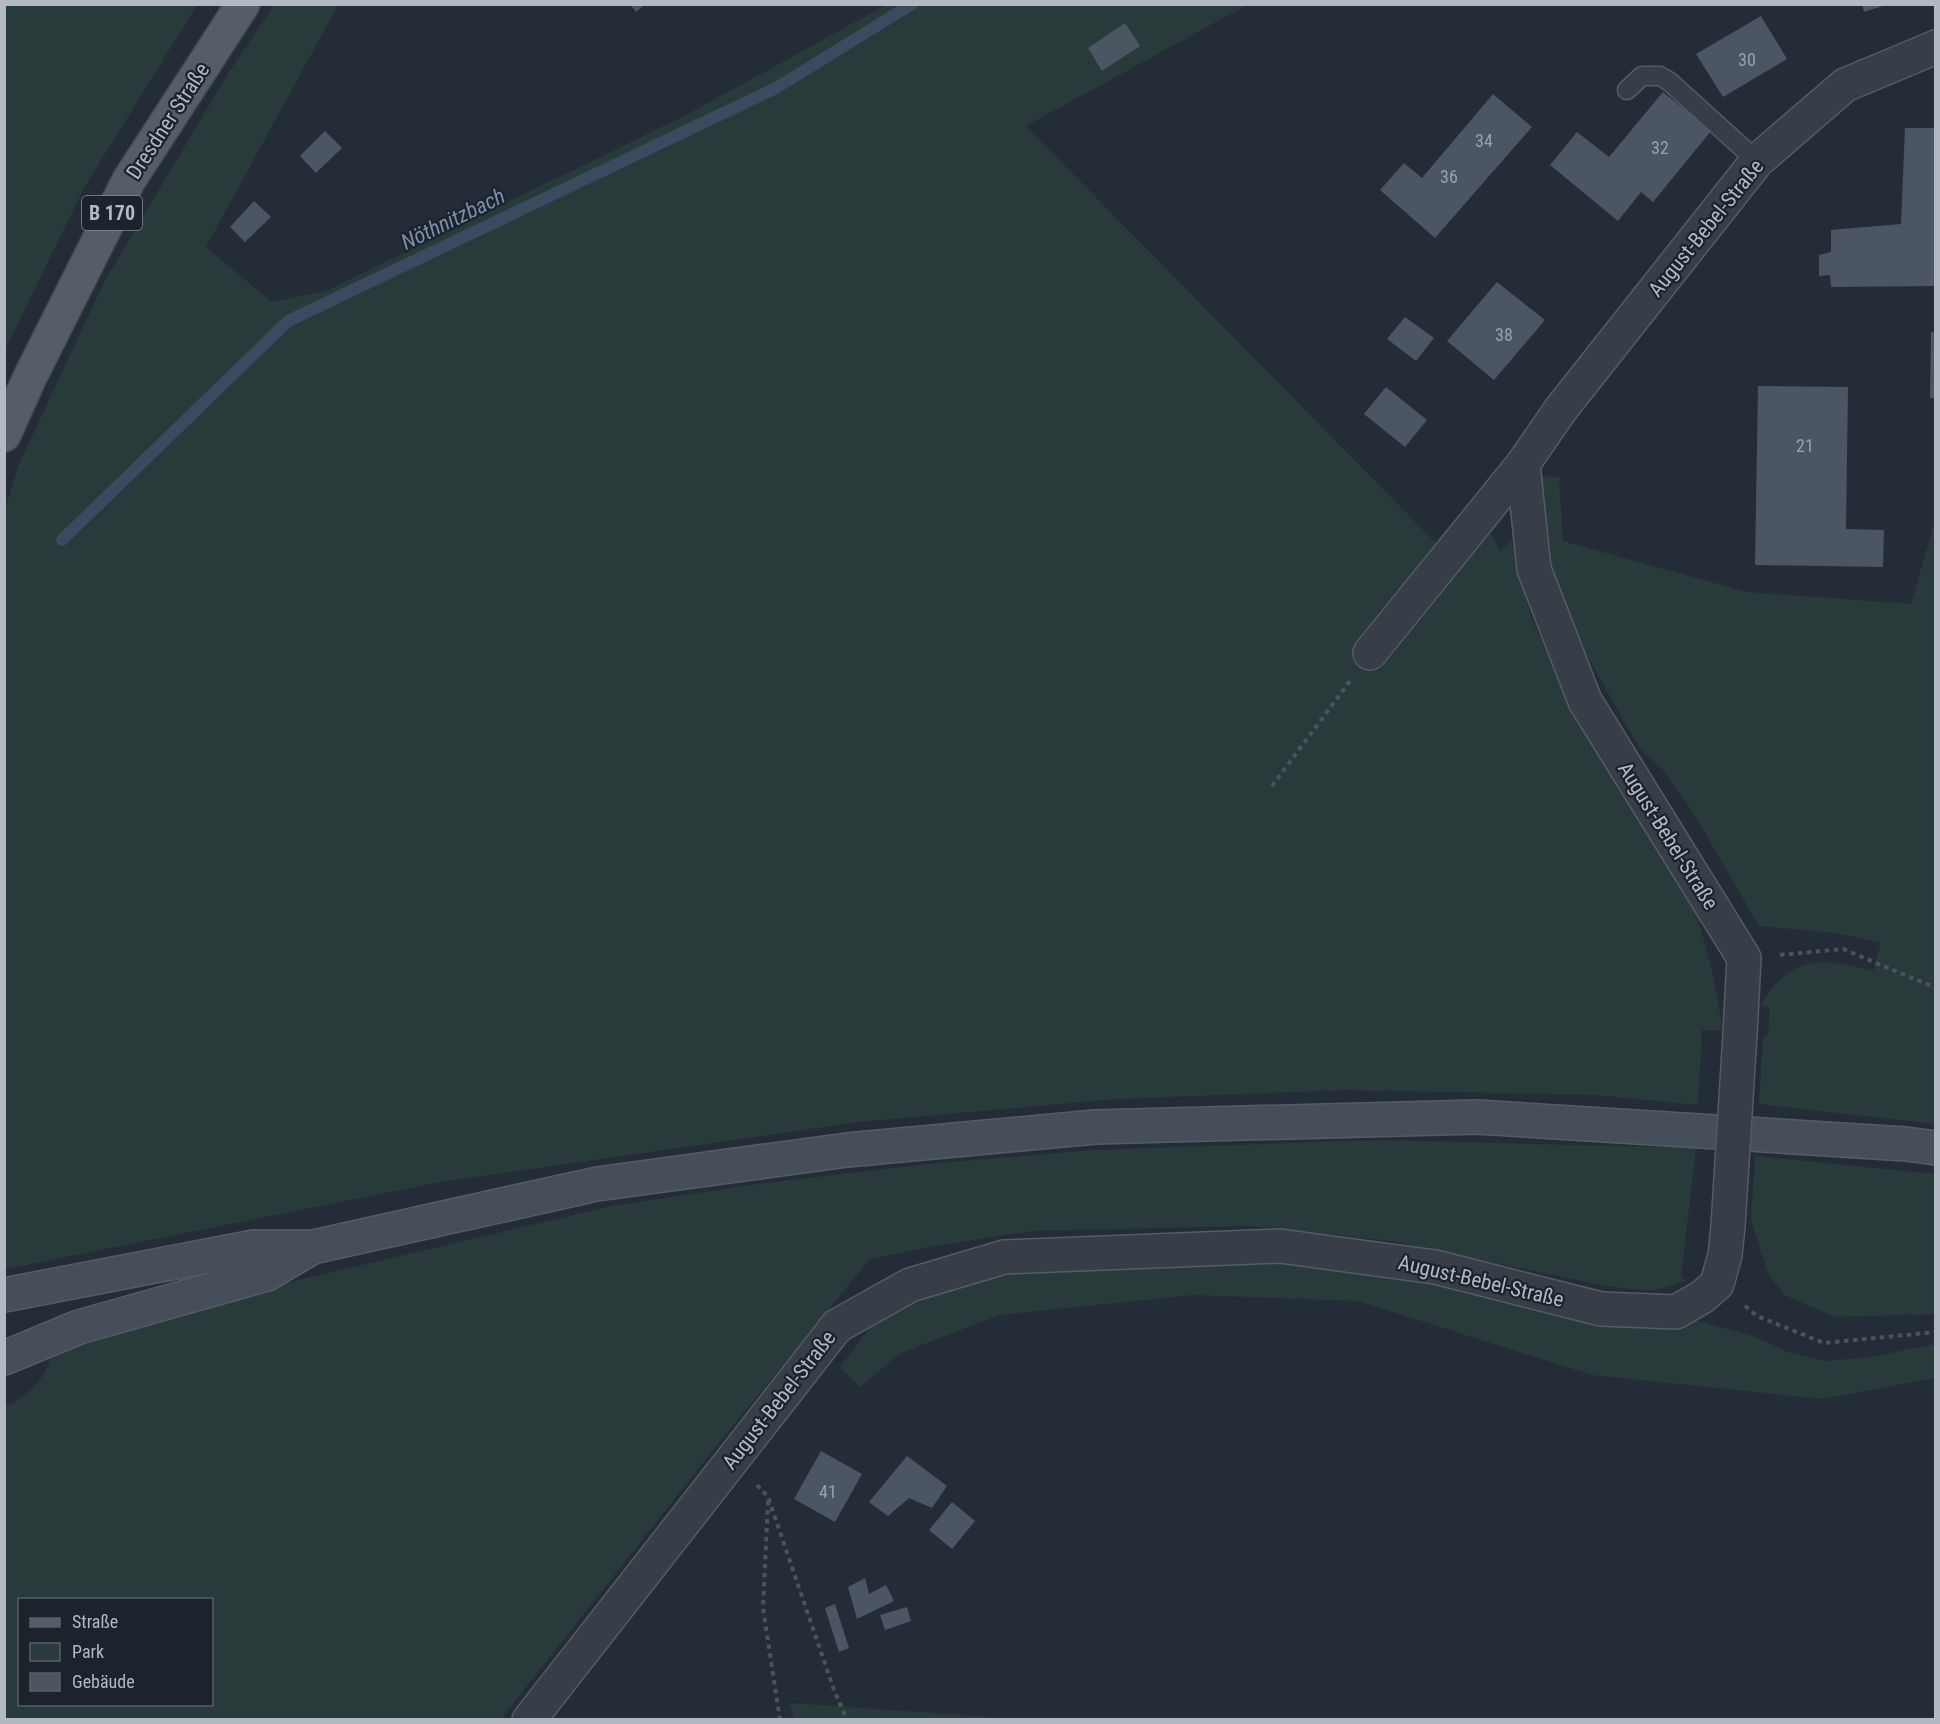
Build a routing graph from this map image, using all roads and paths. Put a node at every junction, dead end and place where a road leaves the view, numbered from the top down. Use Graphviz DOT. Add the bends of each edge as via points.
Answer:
graph roads {
  1 [pos="243,4"];
  2 [pos="1935,47"];
  3 [pos="1627,90"];
  4 [pos="1757,161"];
  5 [pos="4,435"];
  6 [pos="1523,464"];
  7 [pos="1370,654"];
  8 [pos="1272,786"];
  9 [pos="1744,958"];
  10 [pos="1935,988"];
  11 [pos="1935,1148"];
  12 [pos="313,1247"];
  13 [pos="1718,1284"];
  14 [pos="4,1295"];
  15 [pos="1935,1332"];
  16 [pos="8,1358"];
  17 [pos="732,1458"];
  18 [pos="768,1497"];
  19 [pos="529,1719"];
  20 [pos="780,1719"];
  21 [pos="847,1719"];
  1 -- 5 [label="main road, Dresdner Straße / B 170" via="129,180"];
  2 -- 4 [label="street, August-Bebel-Straße" via="1845,85"];
  3 -- 4 [label="lane" via="1642,76 1660,76"];
  4 -- 6 [label="street, August-Bebel-Straße" via="1561,409"];
  6 -- 7 [label="street, August-Bebel-Straße"];
  6 -- 9 [label="street, August-Bebel-Straße" via="1534,569 1585,701"];
  7 -- 8 [label="path"];
  9 -- 10 [label="path" via="1843,948"];
  9 -- 13 [label="street, bridge" via="1728,1226"];
  11 -- 12 [label="main road" via="1477,1117 1095,1126 848,1150 597,1184"];
  12 -- 14 [label="main road" via="254,1247"];
  12 -- 16 [label="main road" via="267,1274 80,1327"];
  13 -- 15 [label="path" via="1757,1316 1824,1343"];
  13 -- 17 [label="street, August-Bebel-Straße" via="1676,1312 1643,1312 1601,1309 1435,1266 1280,1246 1004,1257 910,1285 837,1326"];
  17 -- 18 [label="path"];
  17 -- 19 [label="street, August-Bebel-Straße"];
  18 -- 20 [label="path" via="763,1608"];
  18 -- 21 [label="path"];
}
